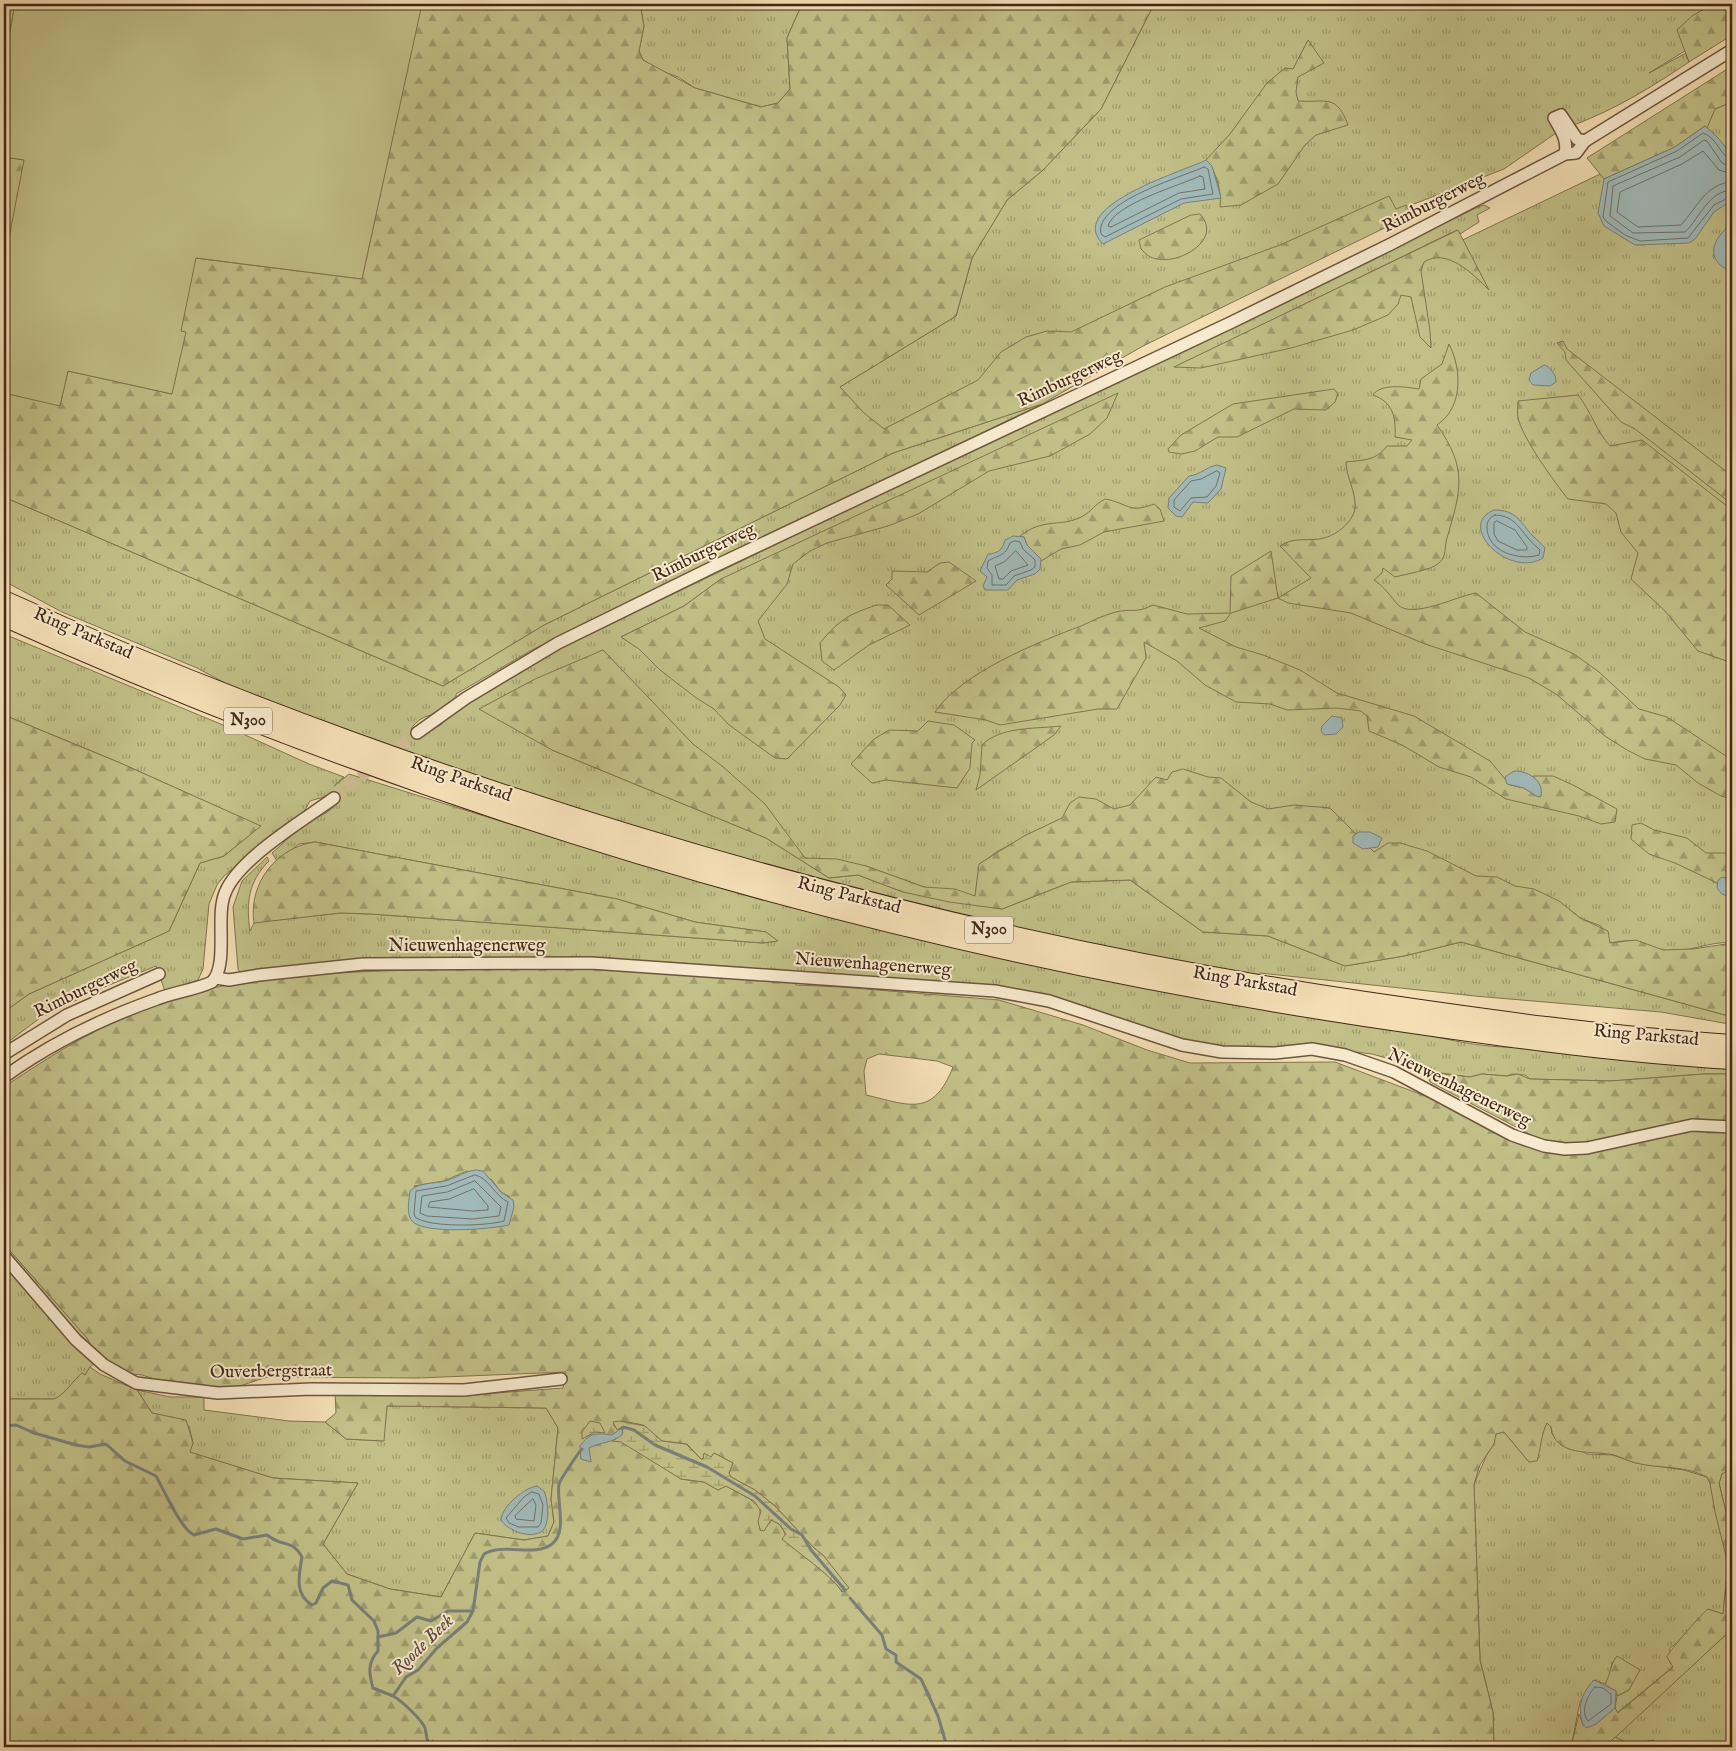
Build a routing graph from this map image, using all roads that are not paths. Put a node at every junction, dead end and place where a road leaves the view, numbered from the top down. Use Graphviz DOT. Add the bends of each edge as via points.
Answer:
graph roads {
  1 [pos="1732,50"];
  2 [pos="1585,141"];
  3 [pos="1565,154"];
  4 [pos="4,589"];
  5 [pos="4,600"];
  6 [pos="4,617"];
  7 [pos="4,623"];
  8 [pos="51,630"];
  9 [pos="417,733"];
  10 [pos="334,798"];
  11 [pos="159,974"];
  12 [pos="216,978"];
  13 [pos="1732,1044"];
  14 [pos="4,1054"];
  15 [pos="1732,1060"];
  16 [pos="4,1077"];
  17 [pos="1732,1127"];
  18 [pos="4,1256"];
  19 [pos="561,1379"];
  1 -- 2 [label="street, Rimburgerweg"];
  2 -- 3 [label="street, Rimburgerweg" via="1576,153"];
  2 -- 3 [label="street" via="1577,139 1557,116 1564,134"];
  3 -- 9 [label="street, Rimburgerweg" via="1241,318 558,643 466,698"];
  4 -- 8 [label="highway, N300"];
  5 -- 8 [label="highway, Ring Parkstad / N300"];
  6 -- 8 [label="highway, Ring Parkstad / N300"];
  7 -- 8 [label="highway, N300"];
  8 -- 13 [label="highway, Ring Parkstad / N300" via="492,791 742,868 887,906 1079,950 1296,991 1598,1033"];
  8 -- 15 [label="highway, Ring Parkstad / N300" via="196,701 349,759 469,801 690,870 902,928 1116,974 1292,1006 1597,1049"];
  10 -- 12 [label="street" via="253,858 232,880 220,908"];
  11 -- 14 [label="street, Rimburgerweg" via="67,1015"];
  12 -- 16 [label="street, Nieuwenhagenerweg" via="207,984 157,998 90,1027"];
  12 -- 17 [label="street, Nieuwenhagenerweg" via="229,980 363,964 591,963 995,991 1049,1001 1182,1045 1222,1052 1275,1053 1312,1049 1344,1054 1394,1072 1512,1135 1544,1146 1565,1149 1607,1146 1686,1126"];
  18 -- 19 [label="street, Ouverbergstraat" via="76,1340 104,1365 136,1383 218,1393 311,1389 464,1390"];
}
